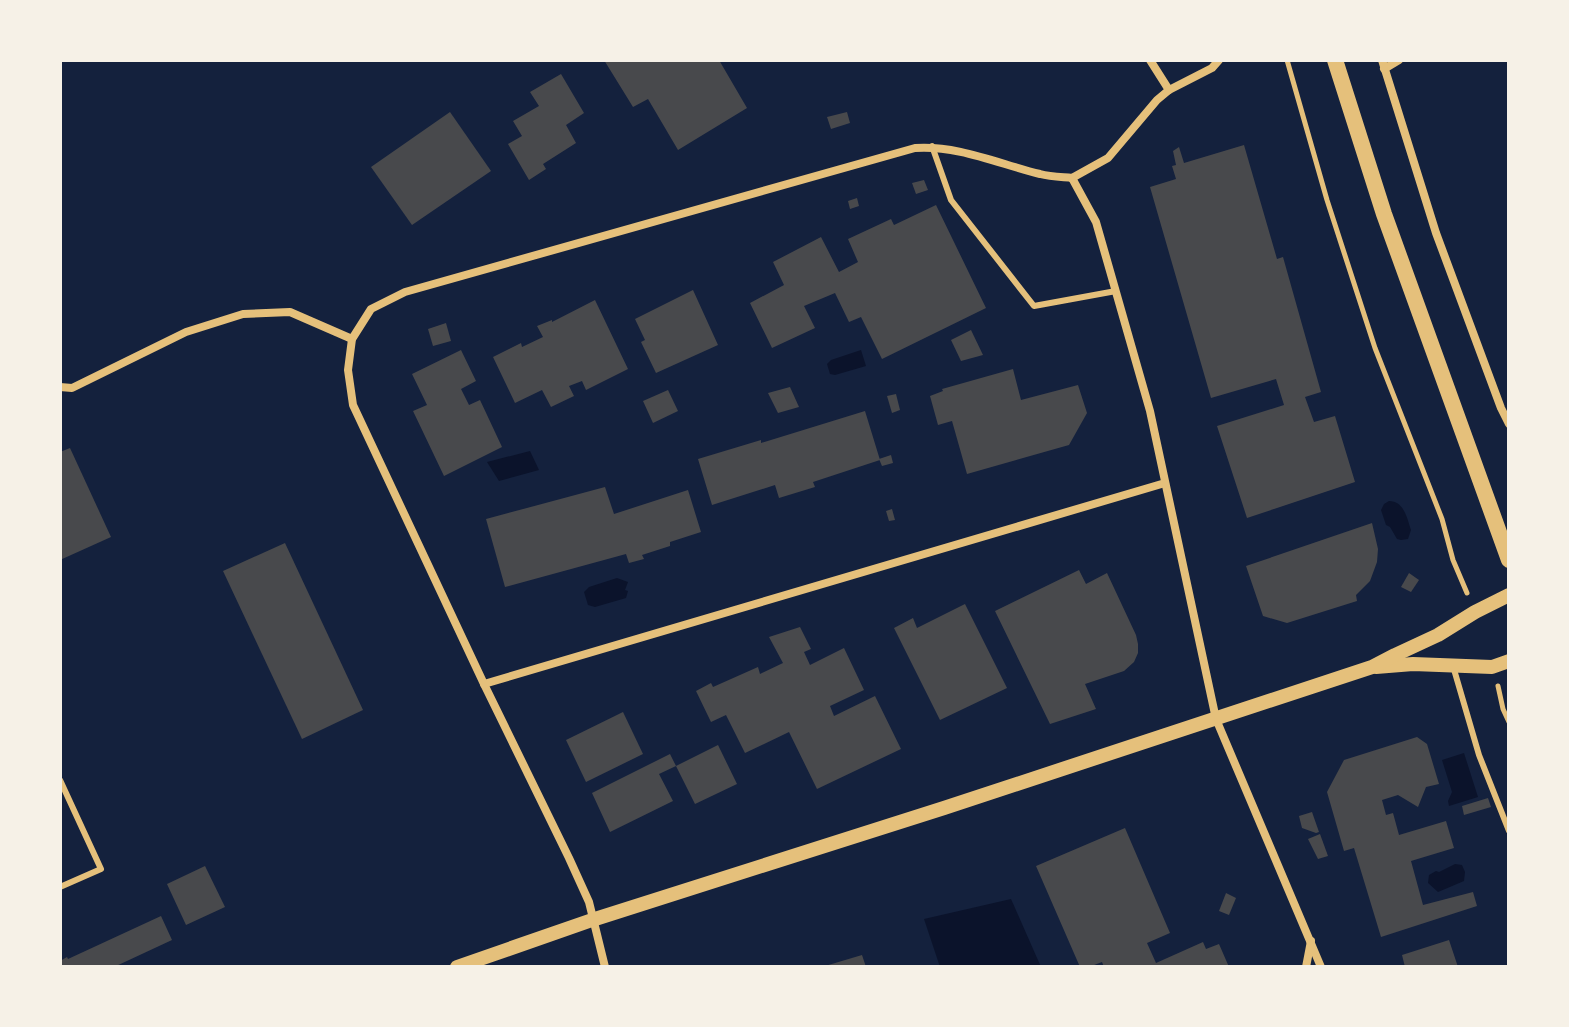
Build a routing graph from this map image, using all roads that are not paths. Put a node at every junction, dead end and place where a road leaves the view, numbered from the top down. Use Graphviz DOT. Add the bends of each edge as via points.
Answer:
graph roads {
  1 [pos="1150,60"];
  2 [pos="1219,60"];
  3 [pos="1335,60"];
  4 [pos="1399,60"];
  5 [pos="1383,65"];
  6 [pos="1169,90"];
  7 [pos="932,146"];
  8 [pos="1072,178"];
  9 [pos="1116,291"];
  10 [pos="352,339"];
  11 [pos="60,387"];
  12 [pos="1509,424"];
  13 [pos="1165,483"];
  14 [pos="1509,560"];
  15 [pos="1509,595"];
  16 [pos="1509,661"];
  17 [pos="1453,666"];
  18 [pos="1372,667"];
  19 [pos="484,684"];
  20 [pos="1216,719"];
  21 [pos="60,780"];
  22 [pos="1509,831"];
  23 [pos="60,887"];
  24 [pos="592,920"];
  25 [pos="1311,941"];
  26 [pos="457,967"];
  27 [pos="605,967"];
  28 [pos="1306,967"];
  29 [pos="1321,967"];
  1 -- 6 [label="street"];
  2 -- 6 [label="street"];
  3 -- 14 [label="main road" via="1384,214"];
  4 -- 5 [label="street"];
  5 -- 12 [label="street" via="1436,233"];
  6 -- 8 [label="street" via="1108,158"];
  7 -- 8 [label="street"];
  7 -- 9 [label="lane" via="951,200 1034,306"];
  7 -- 10 [label="street" via="405,292 371,309"];
  8 -- 9 [label="street" via="1096,222"];
  9 -- 13 [label="street"];
  10 -- 11 [label="street" via="290,312 243,314 186,332 72,388"];
  10 -- 19 [label="street" via="348,370 353,405"];
  13 -- 19 [label="street"];
  13 -- 20 [label="street"];
  15 -- 18 [label="street"];
  16 -- 17 [label="street" via="1492,667"];
  17 -- 18 [label="street"];
  17 -- 22 [label="lane"];
  18 -- 20 [label="street"];
  19 -- 24 [label="street" via="569,858"];
  20 -- 24 [label="street"];
  20 -- 25 [label="street"];
  21 -- 23 [label="lane" via="101,869"];
  24 -- 26 [label="street"];
  24 -- 27 [label="street"];
  25 -- 28 [label="street"];
  25 -- 29 [label="street"];
}
